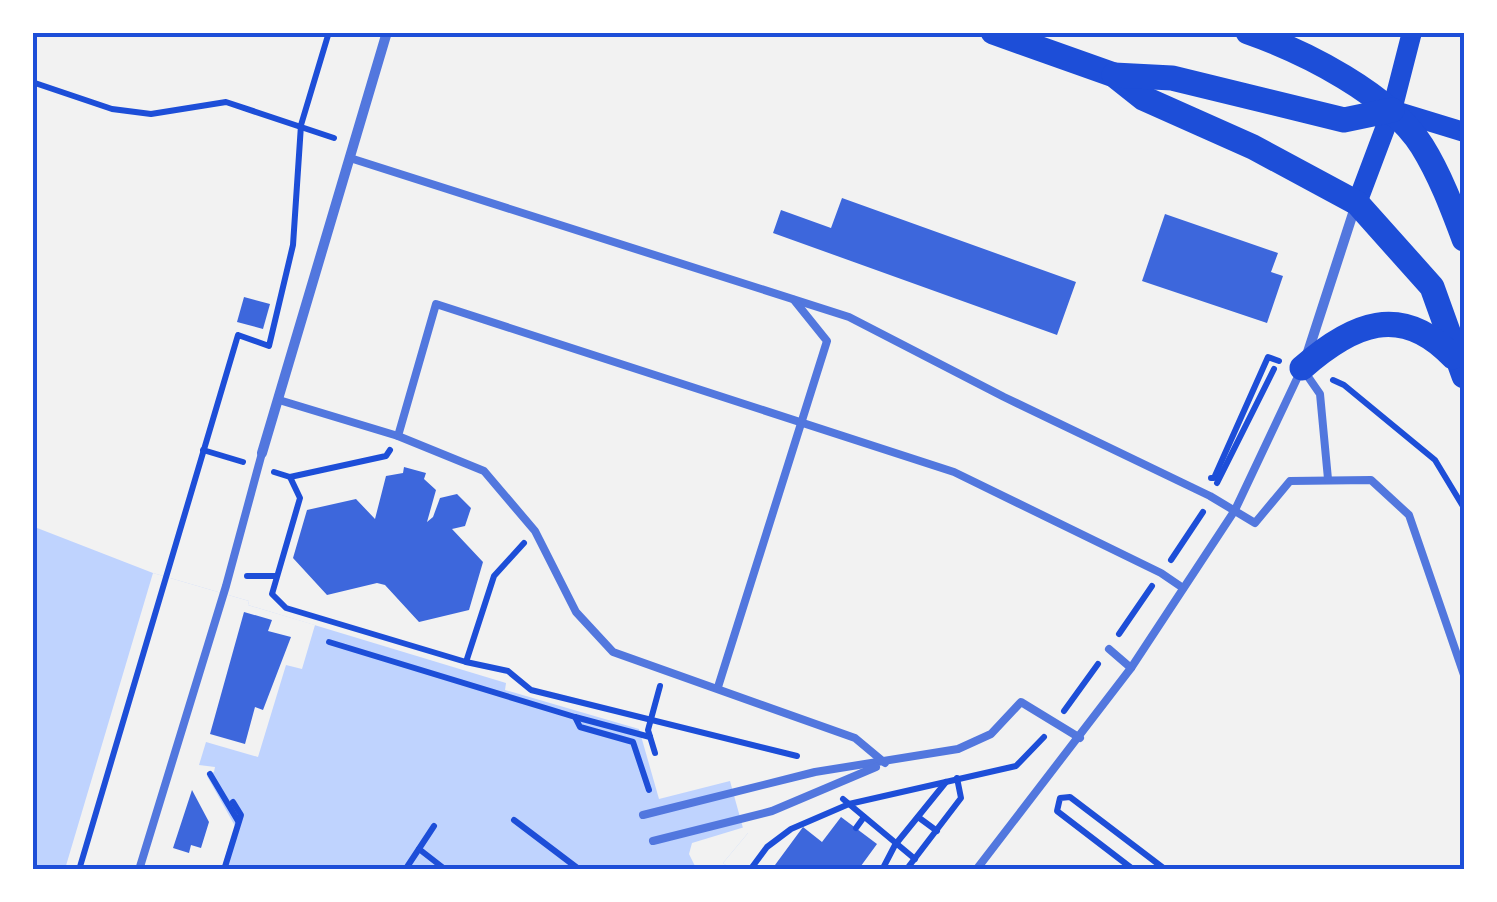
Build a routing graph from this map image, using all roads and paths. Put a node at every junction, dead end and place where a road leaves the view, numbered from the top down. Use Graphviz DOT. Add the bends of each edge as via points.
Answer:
graph roads {
  1 [pos="329,32"];
  2 [pos="387,32"];
  3 [pos="993,32"];
  4 [pos="1248,32"];
  5 [pos="1412,32"];
  6 [pos="1114,75"];
  7 [pos="32,82"];
  8 [pos="1392,110"];
  9 [pos="300,125"];
  10 [pos="1464,132"];
  11 [pos="354,145"];
  12 [pos="350,158"];
  13 [pos="1357,203"];
  14 [pos="1464,238"];
  15 [pos="794,300"];
  16 [pos="1291,364"];
  17 [pos="1462,370"];
  18 [pos="279,400"];
  19 [pos="803,421"];
  20 [pos="398,436"];
  21 [pos="262,453"];
  22 [pos="1328,479"];
  23 [pos="1210,496"];
  24 [pos="1464,508"];
  25 [pos="1236,510"];
  26 [pos="534,531"];
  27 [pos="1161,573"];
  28 [pos="1184,588"];
  29 [pos="329,642"];
  30 [pos="1109,648"];
  31 [pos="466,662"];
  32 [pos="1131,668"];
  33 [pos="1464,675"];
  34 [pos="718,687"];
  35 [pos="652,710"];
  36 [pos="576,717"];
  37 [pos="650,722"];
  38 [pos="650,737"];
  39 [pos="1080,738"];
  40 [pos="655,753"];
  41 [pos="885,763"];
  42 [pos="814,772"];
  43 [pos="210,774"];
  44 [pos="958,778"];
  45 [pos="947,781"];
  46 [pos="831,788"];
  47 [pos="649,790"];
  48 [pos="234,802"];
  49 [pos="642,815"];
  50 [pos="864,817"];
  51 [pos="918,817"];
  52 [pos="236,818"];
  53 [pos="514,820"];
  54 [pos="434,826"];
  55 [pos="856,828"];
  56 [pos="937,830"];
  57 [pos="653,840"];
  58 [pos="895,845"];
  59 [pos="767,848"];
  60 [pos="419,849"];
  61 [pos="914,859"];
  62 [pos="884,868"];
  63 [pos="79,870"];
  64 [pos="139,870"];
  65 [pos="224,870"];
  66 [pos="405,870"];
  67 [pos="446,870"];
  68 [pos="580,870"];
  69 [pos="750,870"];
  70 [pos="906,870"];
  71 [pos="976,870"];
  72 [pos="1134,870"];
  73 [pos="1166,870"];
  1 -- 9 [label="path"];
  2 -- 11 [label="street"];
  3 -- 6 [label="main road"];
  4 -- 8 [label="main road" via="1352,82"];
  5 -- 8 [label="main road"];
  6 -- 8 [label="main road" via="1172,78 1344,120"];
  6 -- 13 [label="main road" via="1158,106"];
  7 -- 9 [label="path" via="112,109 151,114 226,102"];
  8 -- 10 [label="main road"];
  8 -- 13 [label="main road"];
  8 -- 14 [label="main road" via="1440,178"];
  9 -- 11 [label="path"];
  9 -- 63 [label="path" via="293,245 269,346 238,335"];
  11 -- 12 [label="street"];
  12 -- 15 [label="lane"];
  12 -- 18 [label="street"];
  13 -- 16 [label="street"];
  13 -- 17 [label="main road" via="1432,287"];
  15 -- 19 [label="lane" via="826,342"];
  15 -- 23 [label="lane" via="850,317"];
  16 -- 17 [label="main road" via="1372,325 1402,323 1434,338"];
  16 -- 22 [label="lane" via="1320,394"];
  16 -- 23 [label="path"];
  16 -- 24 [label="path" via="1344,385 1435,460"];
  16 -- 25 [label="lane"];
  18 -- 20 [label="lane"];
  18 -- 21 [label="street"];
  19 -- 20 [label="lane" via="436,304"];
  19 -- 27 [label="lane" via="954,472"];
  19 -- 34 [label="lane"];
  20 -- 26 [label="lane" via="484,471"];
  20 -- 31 [label="path" via="386,456 290,476 300,498 272,594 286,608"];
  21 -- 64 [label="lane"];
  22 -- 25 [label="lane" via="1290,480 1255,523"];
  22 -- 33 [label="lane" via="1371,480 1409,515"];
  23 -- 25 [label="lane"];
  23 -- 27 [label="path"];
  25 -- 28 [label="lane"];
  26 -- 31 [label="path" via="494,576"];
  26 -- 34 [label="lane" via="576,612 613,652"];
  27 -- 28 [label="lane"];
  27 -- 30 [label="path"];
  28 -- 32 [label="lane"];
  29 -- 36 [label="path"];
  30 -- 32 [label="lane"];
  31 -- 37 [label="path" via="508,671 531,690"];
  32 -- 39 [label="lane"];
  34 -- 41 [label="lane" via="856,738"];
  35 -- 37 [label="path"];
  36 -- 38 [label="path"];
  36 -- 47 [label="path" via="580,728 633,742"];
  37 -- 38 [label="path"];
  37 -- 42 [label="path" via="798,756"];
  38 -- 40 [label="path"];
  39 -- 41 [label="lane" via="1021,702 991,734 958,749"];
  39 -- 71 [label="lane"];
  41 -- 42 [label="lane"];
  41 -- 46 [label="lane"];
  42 -- 49 [label="lane"];
  43 -- 52 [label="path"];
  44 -- 56 [label="path" via="961,798"];
  45 -- 51 [label="path"];
  46 -- 50 [label="path"];
  46 -- 57 [label="lane" via="772,811"];
  48 -- 52 [label="path" via="241,815"];
  50 -- 55 [label="path"];
  50 -- 58 [label="path"];
  51 -- 56 [label="path"];
  51 -- 58 [label="path"];
  52 -- 65 [label="path"];
  53 -- 68 [label="path"];
  54 -- 60 [label="path"];
  56 -- 61 [label="path"];
  58 -- 61 [label="path"];
  58 -- 62 [label="path"];
  59 -- 69 [label="path"];
  60 -- 66 [label="path"];
  60 -- 67 [label="path"];
  61 -- 70 [label="path"];
  72 -- 73 [label="path" via="1058,811 1060,798 1070,797"];
}
